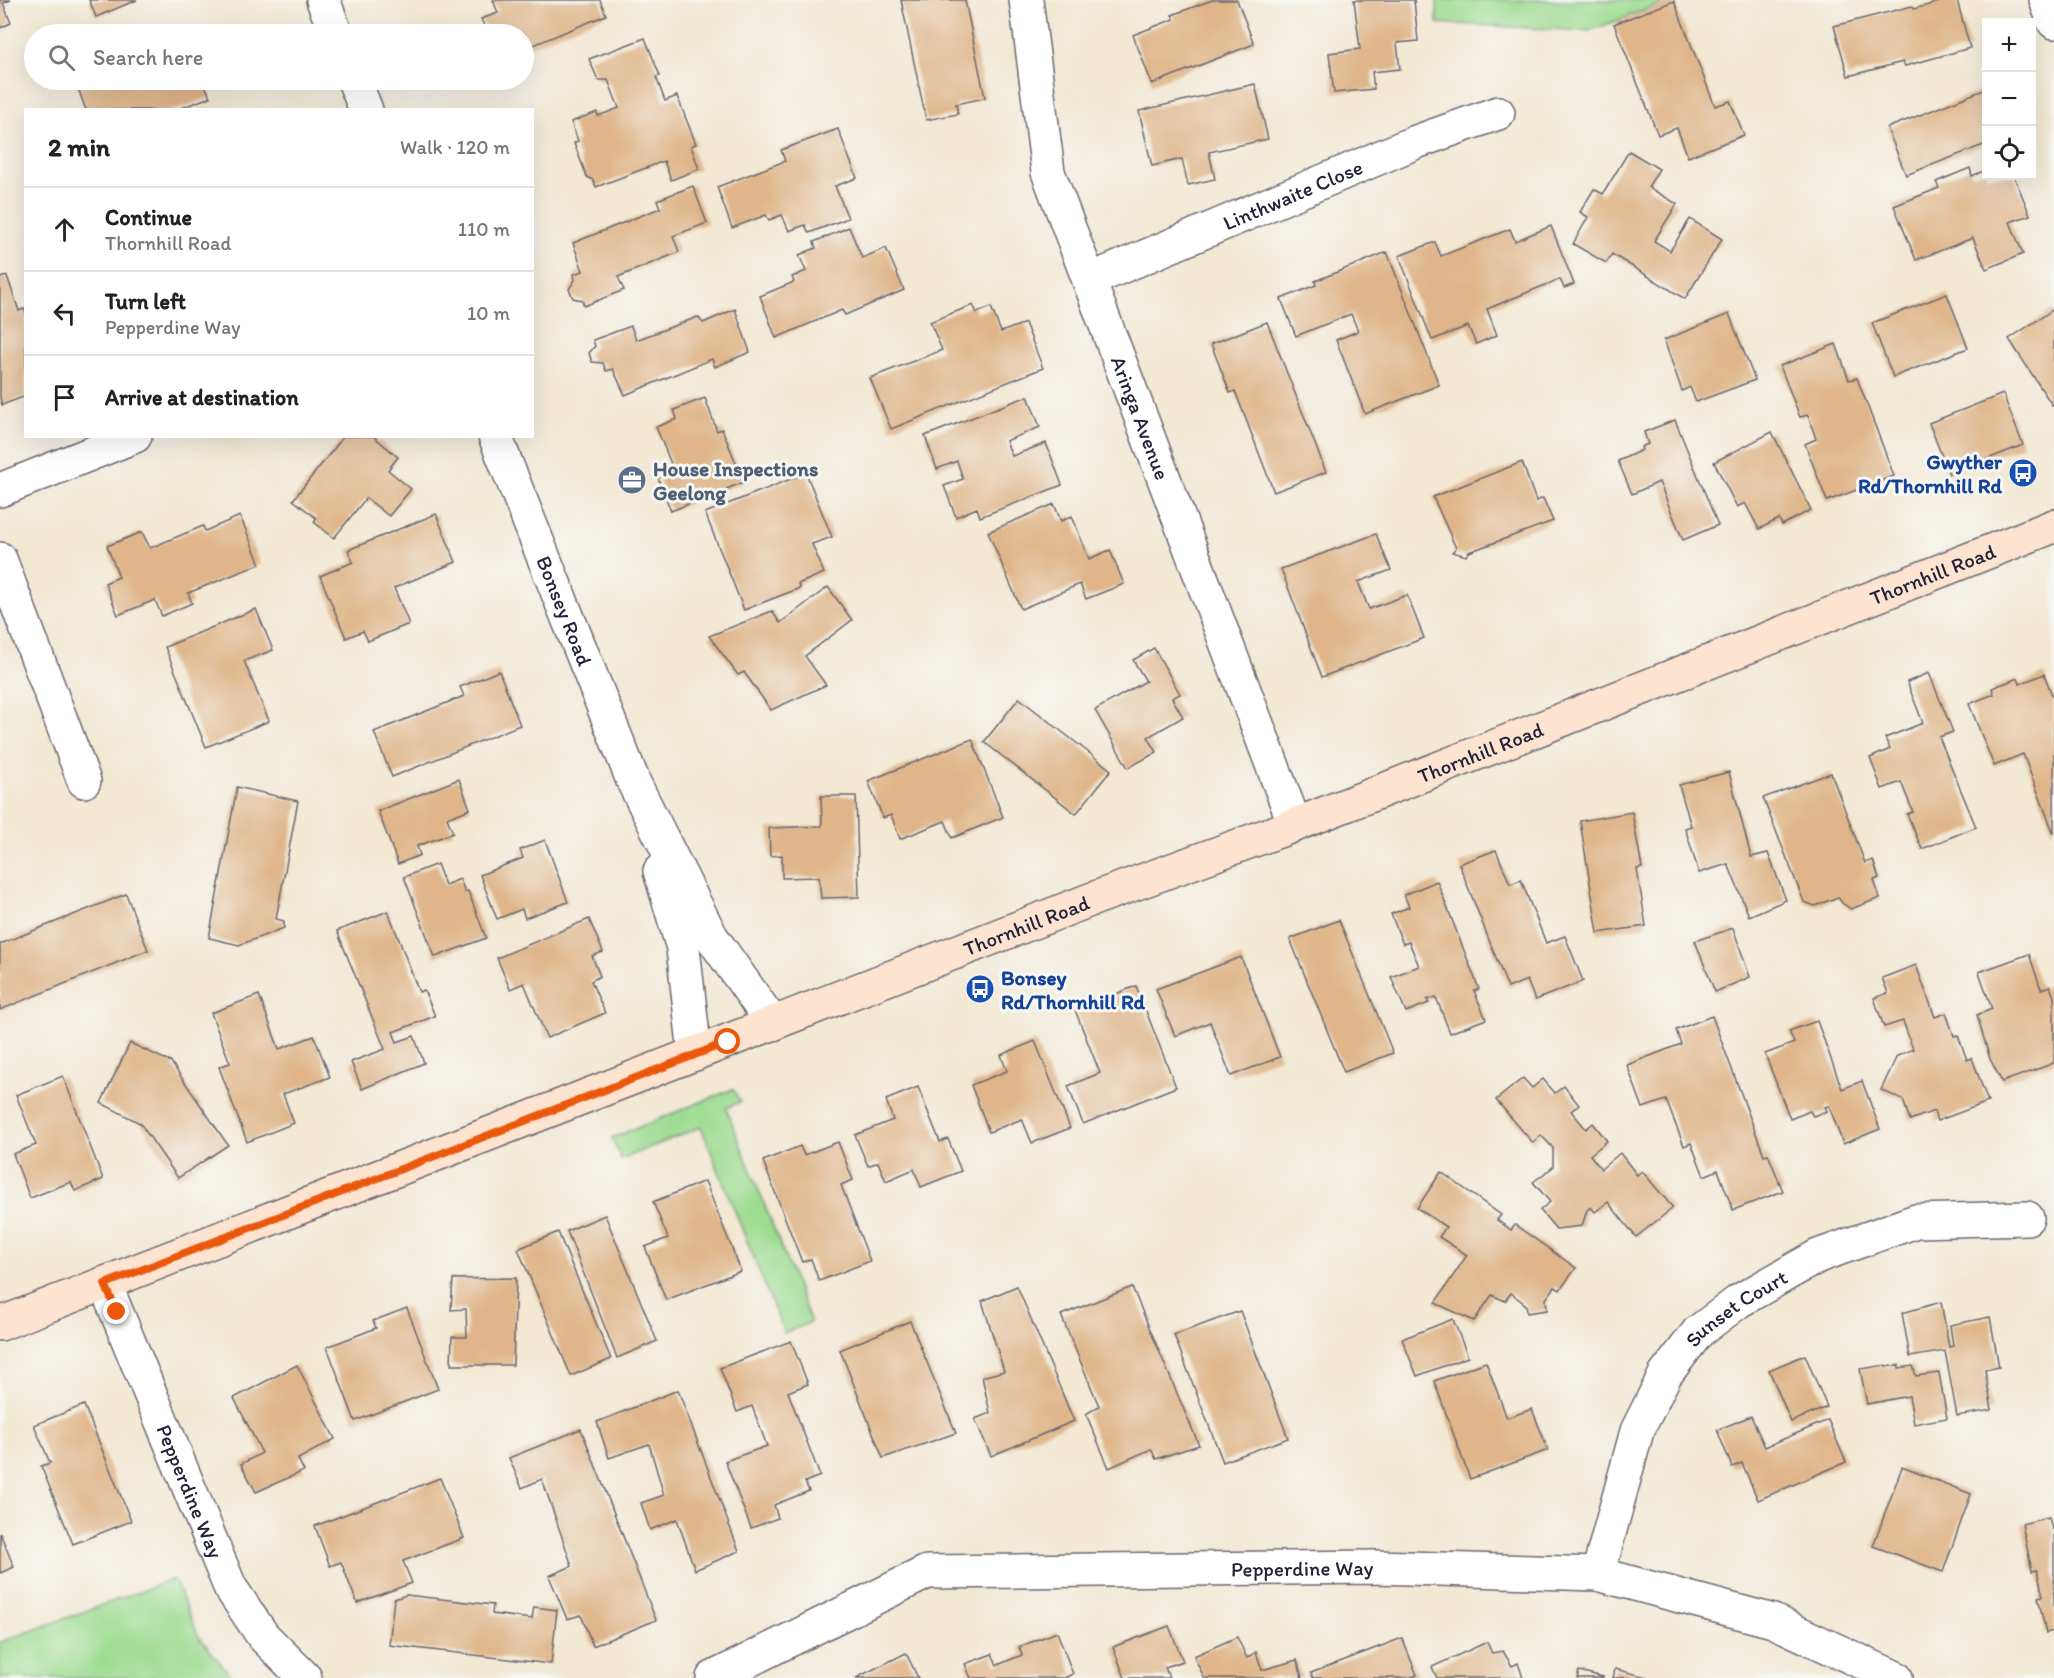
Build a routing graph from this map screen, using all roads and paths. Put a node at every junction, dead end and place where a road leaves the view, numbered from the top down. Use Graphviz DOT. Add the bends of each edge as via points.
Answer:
graph roads {
  1 [pos="323,0"];
  2 [pos="1026,0"];
  3 [pos="2046,0"];
  4 [pos="2054,22"];
  5 [pos="332,24"];
  6 [pos="358,90"];
  7 [pos="365,108"];
  8 [pos="1498,113"];
  9 [pos="1090,280"];
  10 [pos="130,438"];
  11 [pos="496,438"];
  12 [pos="0,490"];
  13 [pos="2054,526"];
  14 [pos="0,559"];
  15 [pos="84,781"];
  16 [pos="634,783"];
  17 [pos="1295,825"];
  18 [pos="773,1024"];
  19 [pos="695,1054"];
  20 [pos="2027,1218"];
  21 [pos="105,1284"];
  22 [pos="0,1324"];
  23 [pos="1598,1574"];
  24 [pos="298,1676"];
  25 [pos="713,1678"];
  26 [pos="1896,1678"];
  1 -- 5 [label="street"];
  2 -- 9 [label="street, Aringa Avenue" via="1048,172"];
  3 -- 4 [label="street"];
  6 -- 7 [label="street"];
  8 -- 9 [label="street, Linthwaite Close" via="1416,142"];
  9 -- 17 [label="street, Aringa Avenue"];
  10 -- 12 [label="street"];
  11 -- 16 [label="street, Bonsey Road"];
  13 -- 17 [label="street, Thornhill Road"];
  14 -- 15 [label="street"];
  16 -- 18 [label="street, Bonsey Road" via="711,936"];
  16 -- 19 [label="street, Bonsey Road" via="683,948"];
  17 -- 18 [label="street, Thornhill Road"];
  18 -- 19 [label="street, Thornhill Road"];
  19 -- 21 [label="street, Thornhill Road"];
  20 -- 23 [label="street, Sunset Court" via="1916,1221 1818,1256 1738,1301 1698,1332 1665,1375 1637,1431"];
  21 -- 22 [label="street, Thornhill Road"];
  21 -- 24 [label="street, Pepperdine Way" via="230,1587 263,1636"];
  23 -- 25 [label="street, Pepperdine Way" via="1377,1567 927,1572"];
  23 -- 26 [label="street, Pepperdine Way" via="1773,1621"];
}
